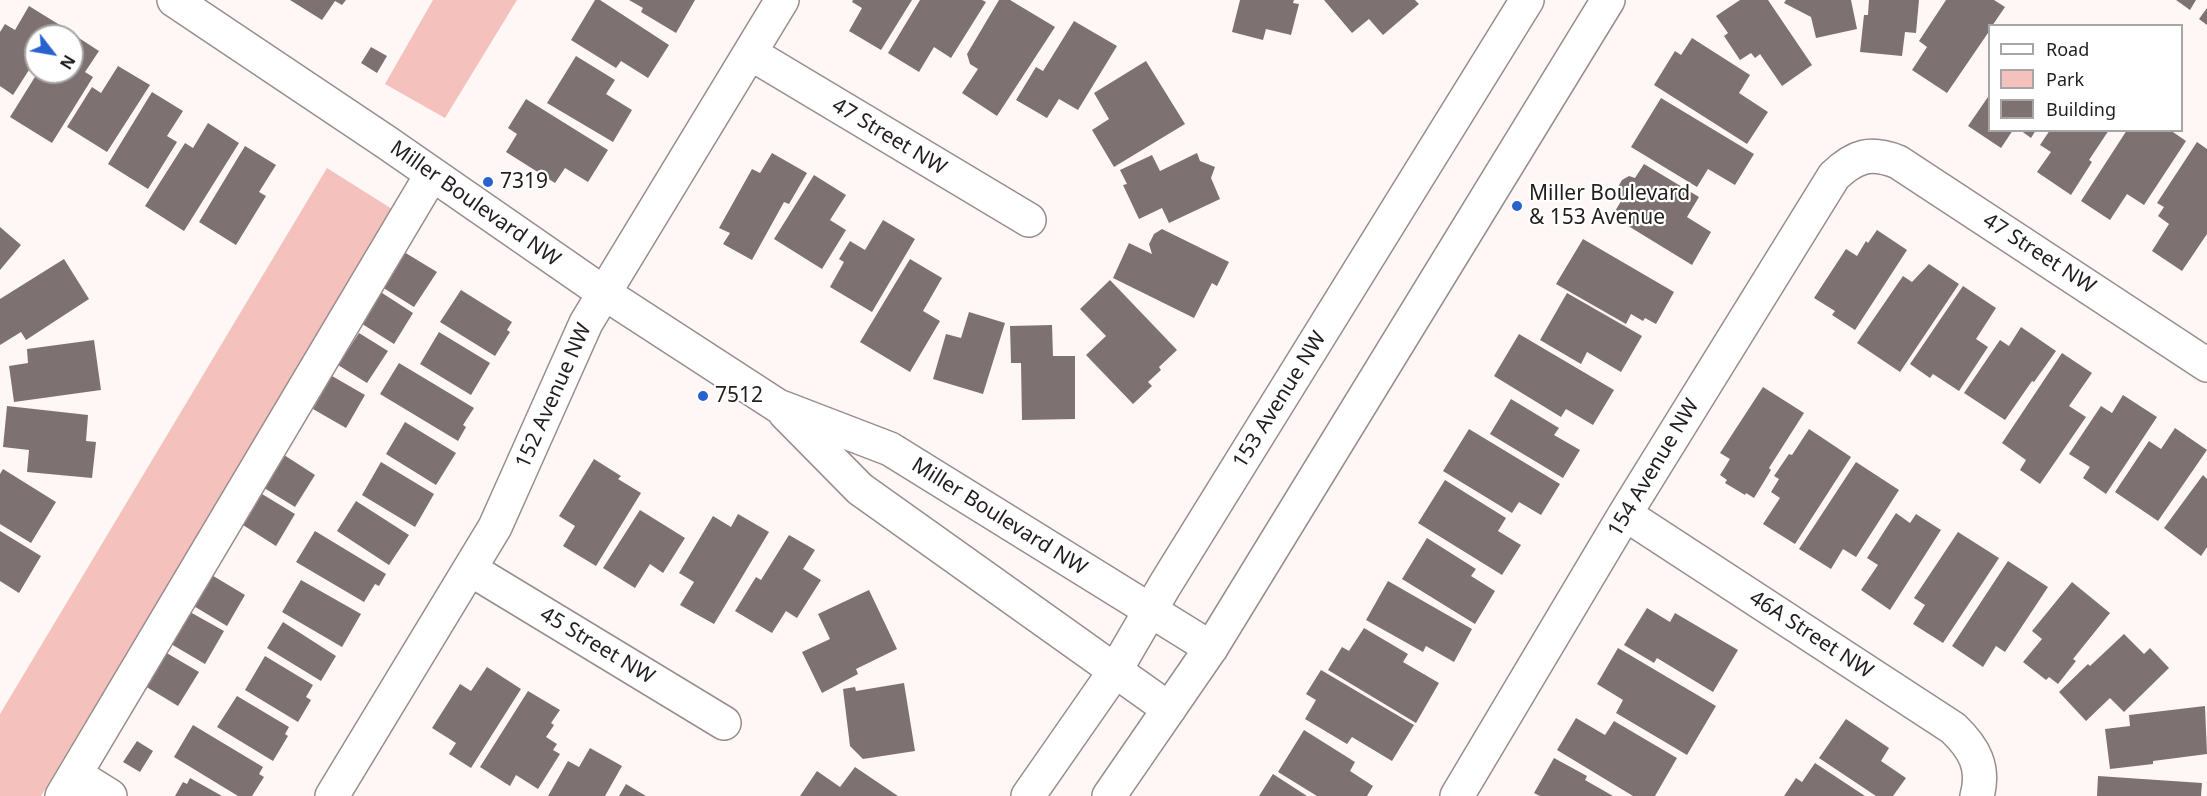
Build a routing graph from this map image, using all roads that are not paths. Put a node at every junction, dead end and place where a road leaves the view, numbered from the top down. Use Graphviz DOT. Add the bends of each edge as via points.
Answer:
graph roads {
  1 [pos="174,0"];
  2 [pos="782,0"];
  3 [pos="1527,0"];
  4 [pos="1608,0"];
  5 [pos="750,53"];
  6 [pos="1866,156"];
  7 [pos="432,174"];
  8 [pos="1029,220"];
  9 [pos="604,293"];
  10 [pos="2207,365"];
  11 [pos="778,406"];
  12 [pos="1625,514"];
  13 [pos="470,569"];
  14 [pos="1151,610"];
  15 [pos="1211,648"];
  16 [pos="1115,671"];
  17 [pos="1169,709"];
  18 [pos="723,723"];
  19 [pos="1979,783"];
  20 [pos="68,785"];
  21 [pos="111,796"];
  22 [pos="332,796"];
  23 [pos="1028,796"];
  24 [pos="1109,796"];
  25 [pos="1457,796"];
  1 -- 7 [label="street, Miller Boulevard NW"];
  2 -- 5 [label="street, 152 Avenue NW"];
  3 -- 14 [label="street, 153 Avenue NW"];
  4 -- 15 [label="street"];
  5 -- 8 [label="street, 47 Street NW"];
  5 -- 9 [label="street, 152 Avenue NW"];
  6 -- 10 [label="street, 47 Street NW" via="1898,162"];
  6 -- 12 [label="street, 154 Avenue NW" via="1846,164 1834,176"];
  7 -- 9 [label="street, Miller Boulevard NW"];
  7 -- 20 [label="street"];
  9 -- 11 [label="street, Miller Boulevard NW"];
  9 -- 13 [label="street, 152 Avenue NW" via="578,339 508,502"];
  11 -- 14 [label="street, Miller Boulevard NW" via="890,449"];
  11 -- 16 [label="street, Miller Boulevard NW" via="860,489"];
  12 -- 19 [label="street, 46A Street NW" via="1953,728 1976,756"];
  12 -- 25 [label="street, 154 Avenue NW"];
  13 -- 18 [label="street, 45 Street NW"];
  13 -- 22 [label="street, 152 Avenue NW"];
  14 -- 15 [label="street, Miller Boulevard NW"];
  14 -- 16 [label="street, 153 Avenue NW"];
  15 -- 17 [label="street"];
  16 -- 17 [label="street, Miller Boulevard NW"];
  16 -- 23 [label="street, 153 Avenue NW"];
  17 -- 24 [label="street"];
  20 -- 21 [label="street"];
}
